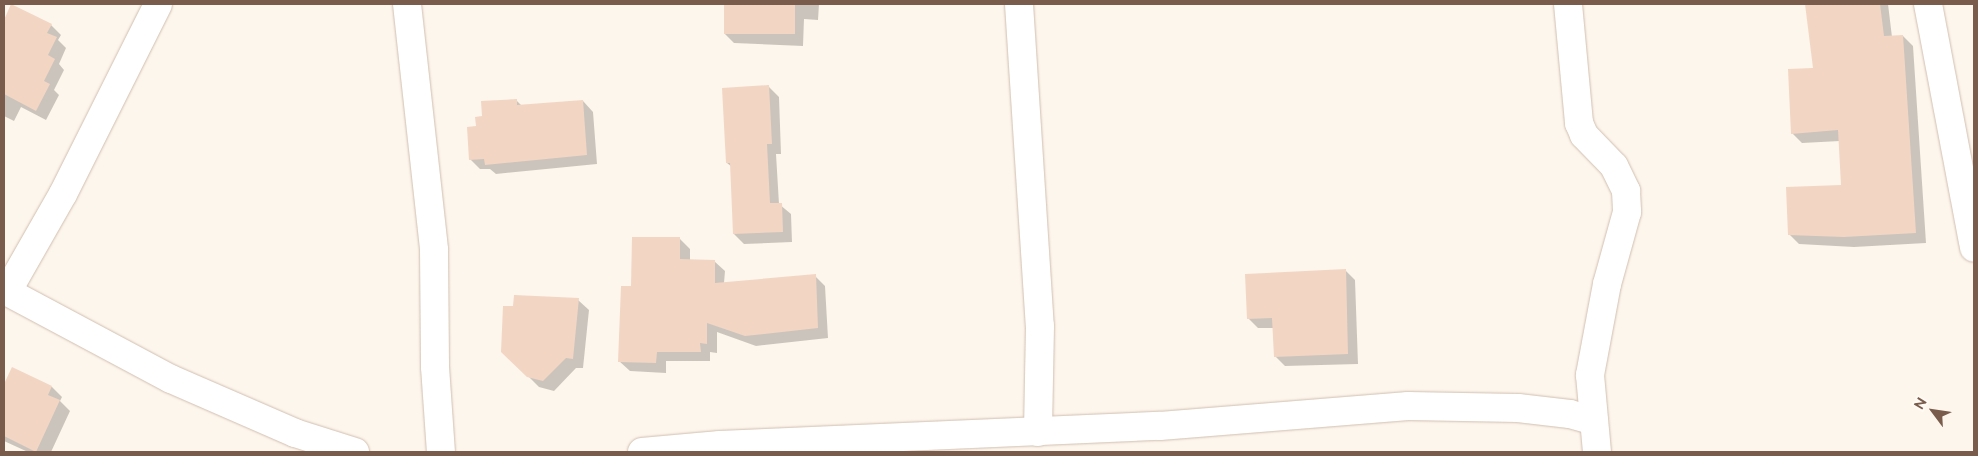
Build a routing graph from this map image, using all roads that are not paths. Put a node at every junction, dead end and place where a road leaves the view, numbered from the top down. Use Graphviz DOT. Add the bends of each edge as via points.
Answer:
graph roads {
  1 [pos="158,4"];
  2 [pos="407,4"];
  3 [pos="1019,4"];
  4 [pos="1568,4"];
  5 [pos="1928,4"];
  6 [pos="1974,248"];
  7 [pos="5,291"];
  8 [pos="1594,421"];
  9 [pos="1038,432"];
  10 [pos="355,452"];
  11 [pos="441,452"];
  12 [pos="642,452"];
  13 [pos="1596,452"];
  1 -- 7 [label="street" via="63,194"];
  2 -- 11 [label="street" via="434,250 435,367"];
  3 -- 9 [label="street" via="1040,326"];
  4 -- 8 [label="street" via="1579,123 1584,136 1621,179 1627,205 1590,376"];
  5 -- 6 [label="street"];
  7 -- 10 [label="street" via="171,379 295,434"];
  8 -- 9 [label="street" via="1570,414 1518,408 1408,406"];
  8 -- 13 [label="street"];
  9 -- 12 [label="street" via="720,444"];
}
